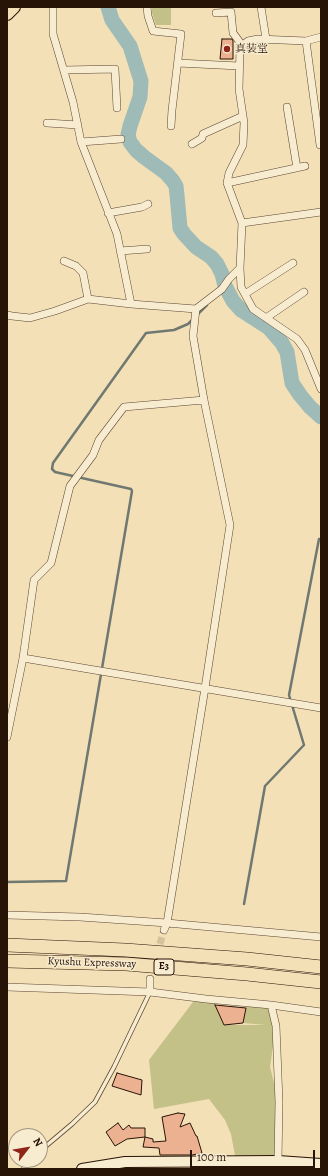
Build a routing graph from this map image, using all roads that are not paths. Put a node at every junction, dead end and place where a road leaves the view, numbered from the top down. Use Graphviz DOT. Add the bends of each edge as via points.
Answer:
graph roads {
  1 [pos="14,7"];
  2 [pos="53,7"];
  3 [pos="147,7"];
  4 [pos="262,7"];
  5 [pos="216,13"];
  6 [pos="7,14"];
  7 [pos="321,37"];
  8 [pos="266,39"];
  9 [pos="306,41"];
  10 [pos="242,45"];
  11 [pos="178,63"];
  12 [pos="239,66"];
  13 [pos="64,70"];
  14 [pos="287,106"];
  15 [pos="117,108"];
  16 [pos="243,116"];
  17 [pos="47,123"];
  18 [pos="78,125"];
  19 [pos="171,126"];
  20 [pos="122,139"];
  21 [pos="81,142"];
  22 [pos="192,144"];
  23 [pos="320,146"];
  24 [pos="305,166"];
  25 [pos="297,168"];
  26 [pos="227,183"];
  27 [pos="148,204"];
  28 [pos="321,212"];
  29 [pos="108,213"];
  30 [pos="242,223"];
  31 [pos="147,248"];
  32 [pos="120,251"];
  33 [pos="64,261"];
  34 [pos="293,263"];
  35 [pos="240,268"];
  36 [pos="304,292"];
  37 [pos="245,294"];
  38 [pos="88,298"];
  39 [pos="131,304"];
  40 [pos="196,309"];
  41 [pos="7,314"];
  42 [pos="266,318"];
  43 [pos="321,389"];
  44 [pos="204,400"];
  45 [pos="23,658"];
  46 [pos="205,688"];
  47 [pos="321,708"];
  48 [pos="7,737"];
  49 [pos="7,915"];
  50 [pos="166,926"];
  51 [pos="321,937"];
  52 [pos="7,945"];
  53 [pos="7,961"];
  54 [pos="321,967"];
  55 [pos="150,979"];
  56 [pos="321,982"];
  57 [pos="7,987"];
  58 [pos="150,992"];
  59 [pos="271,1005"];
  60 [pos="321,1012"];
  61 [pos="48,1144"];
  62 [pos="278,1161"];
  63 [pos="321,1164"];
  64 [pos="126,1166"];
  65 [pos="82,1169"];
  1 -- 6 [label="highway"];
  2 -- 13 [label="street" via="53,34"];
  3 -- 11 [label="street" via="153,30 181,34"];
  4 -- 8 [label="street"];
  5 -- 10 [label="street" via="231,12 233,33"];
  7 -- 9 [label="street"];
  8 -- 9 [label="street"];
  8 -- 10 [label="street" via="248,41"];
  9 -- 23 [label="street"];
  10 -- 12 [label="street"];
  11 -- 12 [label="street"];
  11 -- 19 [label="street"];
  12 -- 16 [label="street"];
  13 -- 15 [label="street" via="115,69"];
  13 -- 18 [label="street"];
  14 -- 25 [label="street"];
  16 -- 22 [label="street" via="203,134 202,138"];
  16 -- 26 [label="street" via="243,145 229,173"];
  17 -- 18 [label="street"];
  18 -- 21 [label="street"];
  20 -- 21 [label="street"];
  21 -- 29 [label="street"];
  24 -- 25 [label="street"];
  25 -- 26 [label="street"];
  26 -- 30 [label="street"];
  27 -- 29 [label="street"];
  28 -- 30 [label="street"];
  29 -- 32 [label="street" via="117,234"];
  30 -- 35 [label="street"];
  31 -- 32 [label="street"];
  32 -- 39 [label="street"];
  33 -- 38 [label="street" via="76,266 83,273"];
  34 -- 37 [label="street"];
  35 -- 37 [label="street" via="241,286"];
  35 -- 40 [label="street" via="222,289"];
  36 -- 42 [label="street"];
  37 -- 42 [label="street" via="253,309"];
  38 -- 39 [label="street"];
  38 -- 41 [label="street" via="30,318"];
  39 -- 40 [label="street"];
  40 -- 44 [label="street" via="193,336"];
  42 -- 43 [label="street" via="296,339 305,350"];
  44 -- 45 [label="street" via="124,407 99,440 93,455 70,486 51,563 34,580"];
  44 -- 46 [label="street" via="230,525"];
  45 -- 46 [label="street"];
  45 -- 48 [label="street"];
  46 -- 47 [label="street"];
  46 -- 50 [label="street"];
  49 -- 50 [label="street" via="80,917"];
  50 -- 51 [label="street"];
  52 -- 54 [label="highway, Kyushu Expressway / E3" via="125,950"];
  53 -- 56 [label="highway, Kyushu Expressway / E3" via="126,964"];
  55 -- 58 [label="street"];
  57 -- 58 [label="street"];
  58 -- 59 [label="street"];
  58 -- 61 [label="lane" via="95,1102"];
  59 -- 60 [label="street"];
  59 -- 62 [label="street" via="276,1026"];
  62 -- 63 [label="main road"];
  62 -- 64 [label="main road"];
  64 -- 65 [label="main road"];
}
